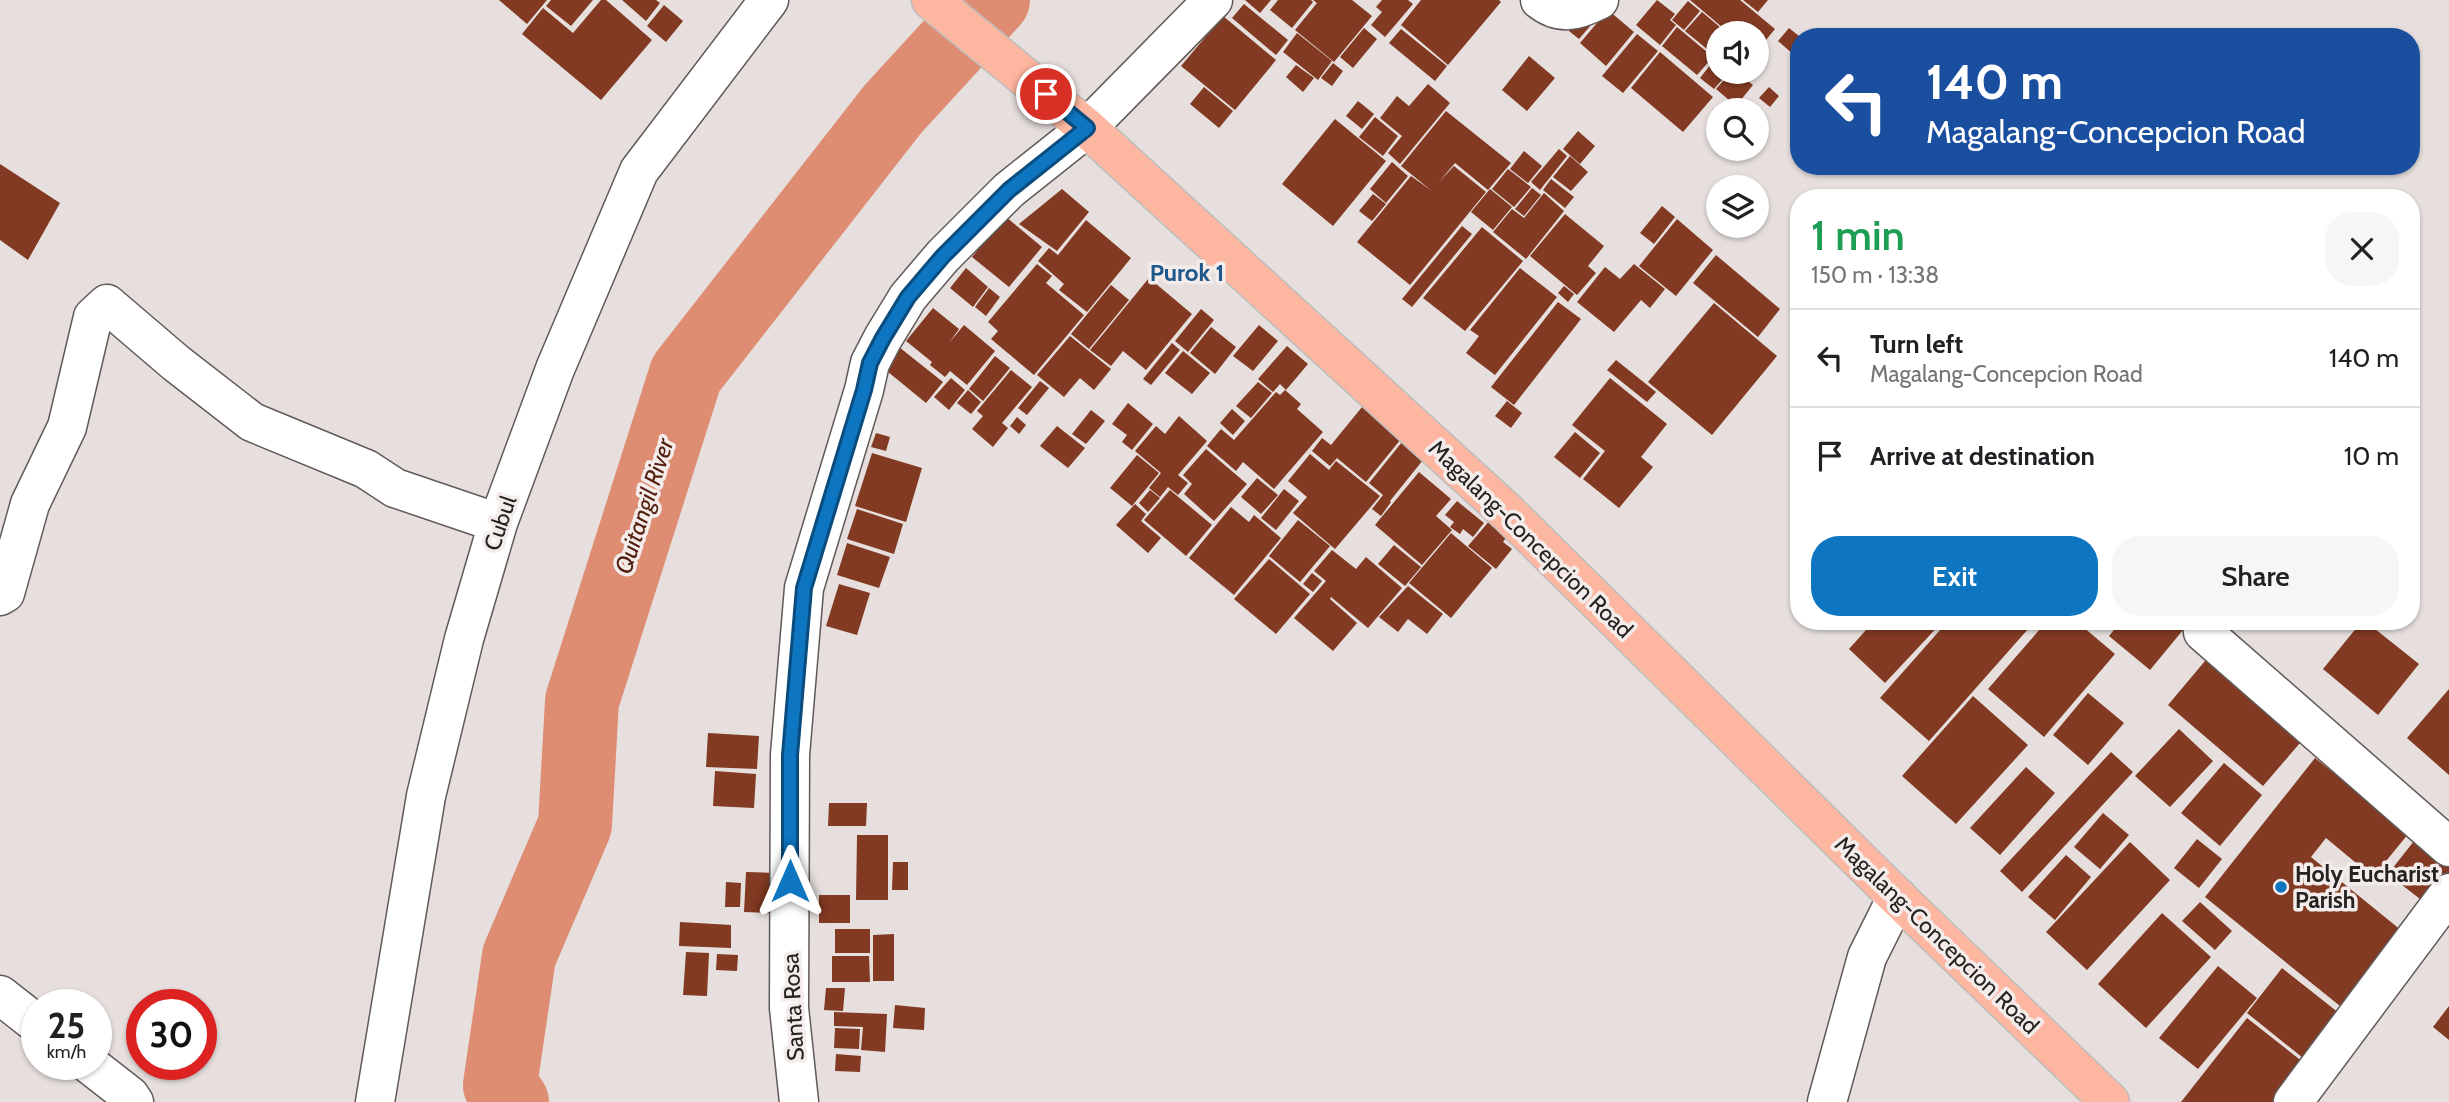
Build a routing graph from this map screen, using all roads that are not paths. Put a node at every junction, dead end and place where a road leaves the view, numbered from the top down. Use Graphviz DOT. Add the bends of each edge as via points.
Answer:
graph roads {
  1 [pos="769,0"];
  2 [pos="931,0"];
  3 [pos="1213,0"];
  4 [pos="1539,0"];
  5 [pos="1599,0"];
  6 [pos="1087,128"];
  7 [pos="498,523"];
  8 [pos="0,596"];
  9 [pos="2203,632"];
  10 [pos="2449,848"];
  11 [pos="2449,894"];
  12 [pos="1897,897"];
  13 [pos="0,995"];
  14 [pos="21,1011"];
  15 [pos="110,1080"];
  16 [pos="134,1102"];
  17 [pos="375,1102"];
  18 [pos="799,1102"];
  19 [pos="1827,1102"];
  20 [pos="2110,1102"];
  21 [pos="2293,1102"];
  1 -- 7 [label="street, Cubul" via="639,171 555,369"];
  2 -- 6 [label="main road, Magalang-Concepcion Road"];
  3 -- 6 [label="street, Santa Rosa"];
  4 -- 5 [label="street" via="1552,10 1580,10"];
  6 -- 12 [label="main road, Magalang-Concepcion Road" via="1508,513"];
  6 -- 18 [label="street, Santa Rosa" via="1009,190 943,256 908,297 870,363 804,588 790,768 789,1008"];
  7 -- 8 [label="street" via="395,488 366,469 253,422 107,304 93,317 67,427 30,504 5,593"];
  7 -- 17 [label="street, Cubul" via="426,796"];
  9 -- 10 [label="street"];
  11 -- 21 [label="street"];
  12 -- 19 [label="street" via="1867,957"];
  12 -- 20 [label="main road, Magalang-Concepcion Road"];
  13 -- 14 [label="street"];
  15 -- 16 [label="street"];
}
